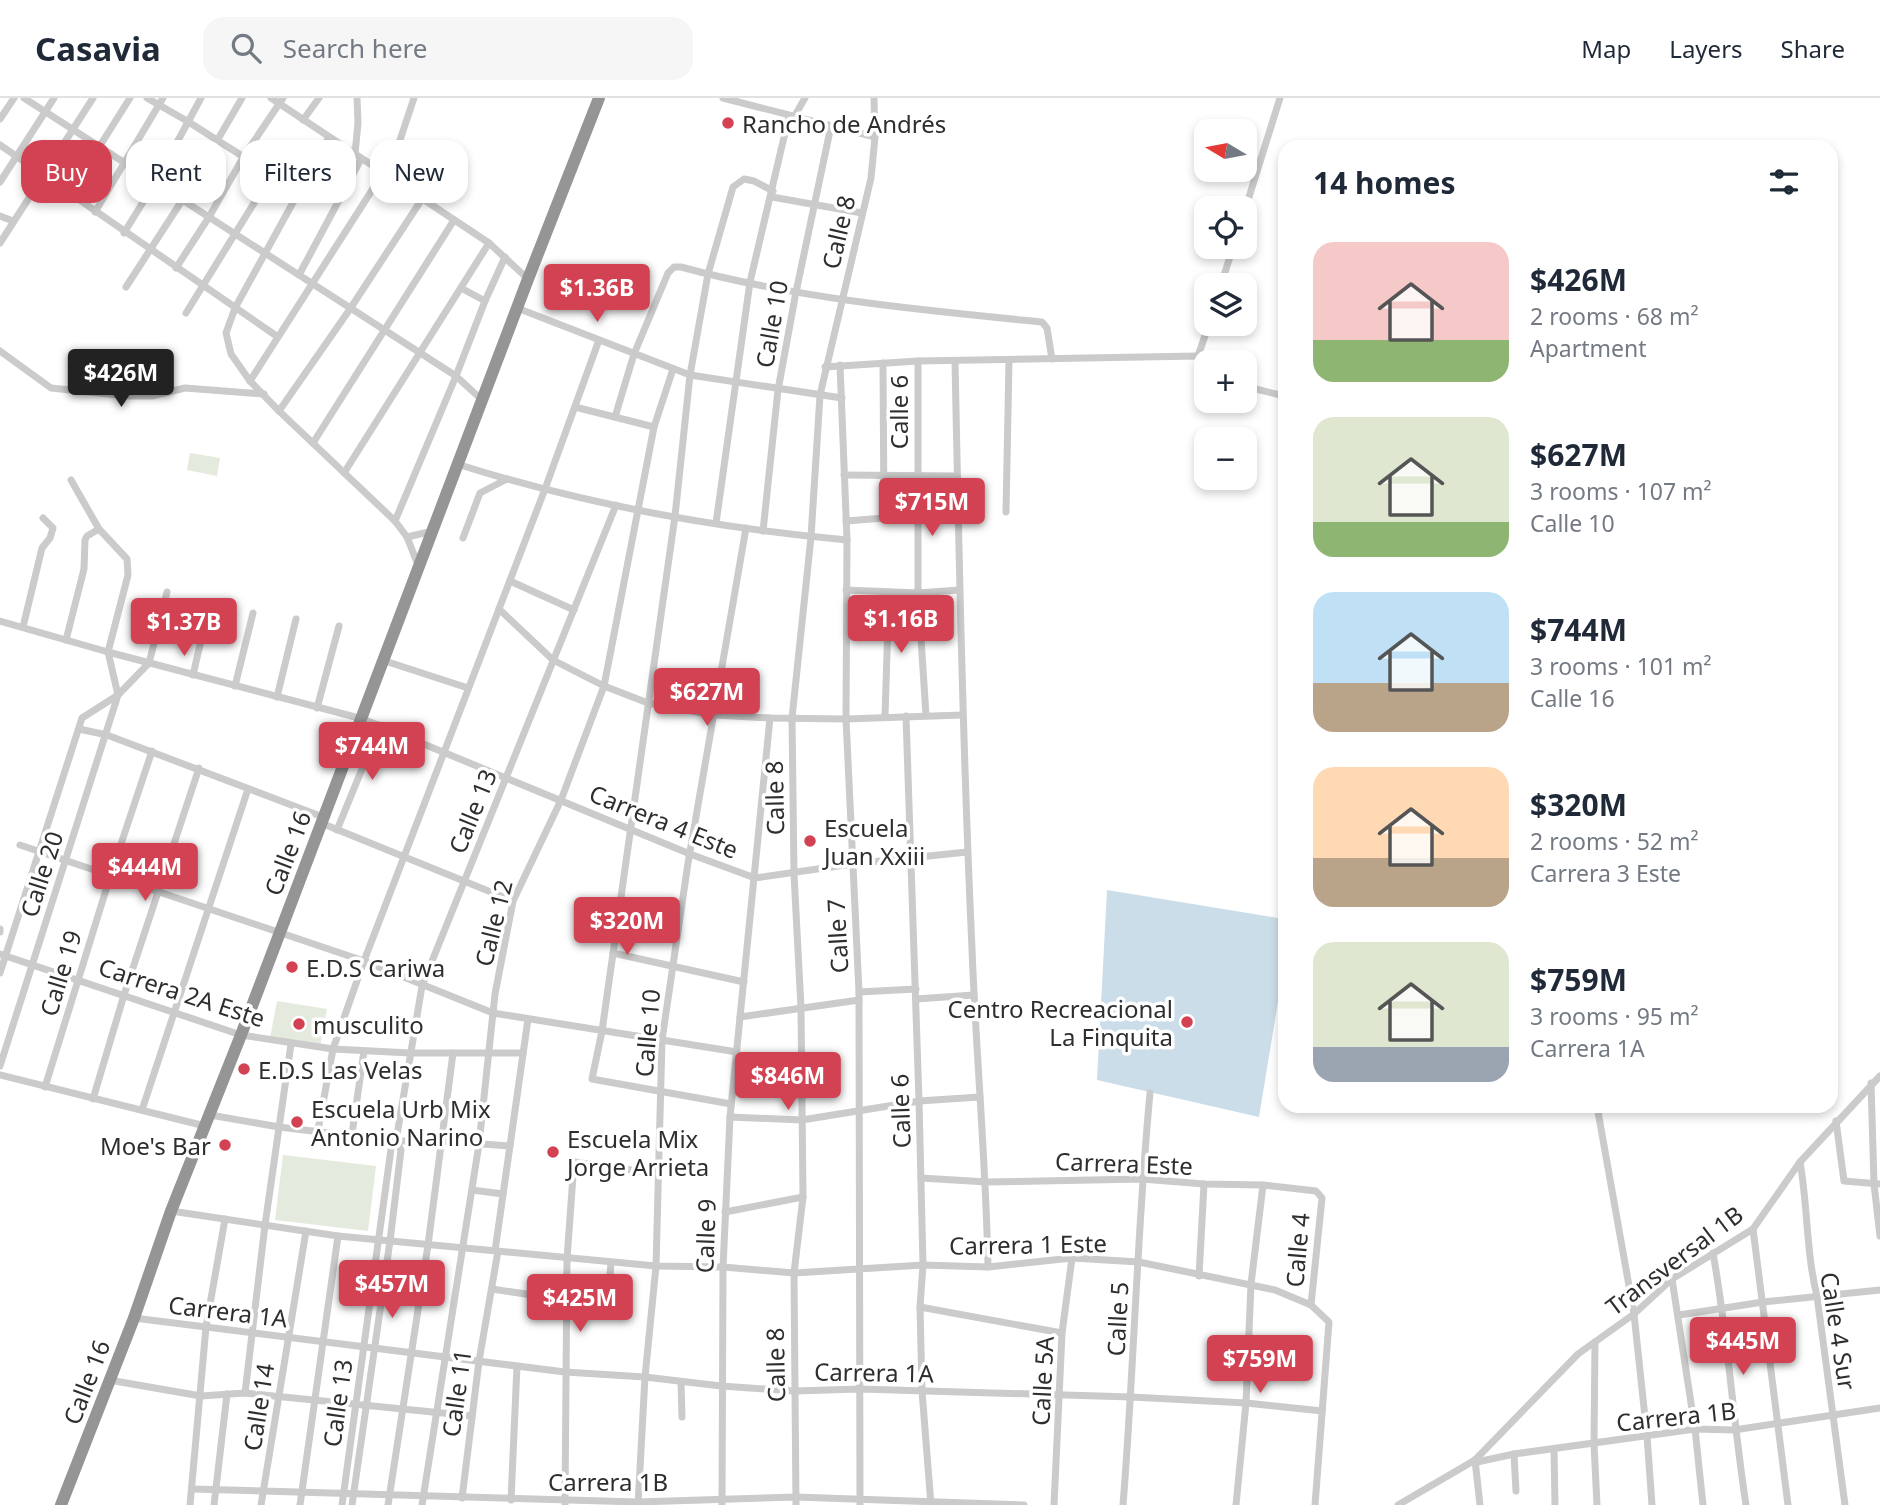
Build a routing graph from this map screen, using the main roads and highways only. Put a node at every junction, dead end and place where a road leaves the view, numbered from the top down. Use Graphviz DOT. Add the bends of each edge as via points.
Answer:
graph roads {
  1 [pos="599,98"];
  2 [pos="58,1504"];
  1 -- 2 [label="highway, Calle 16" via="134,1318"];
}
